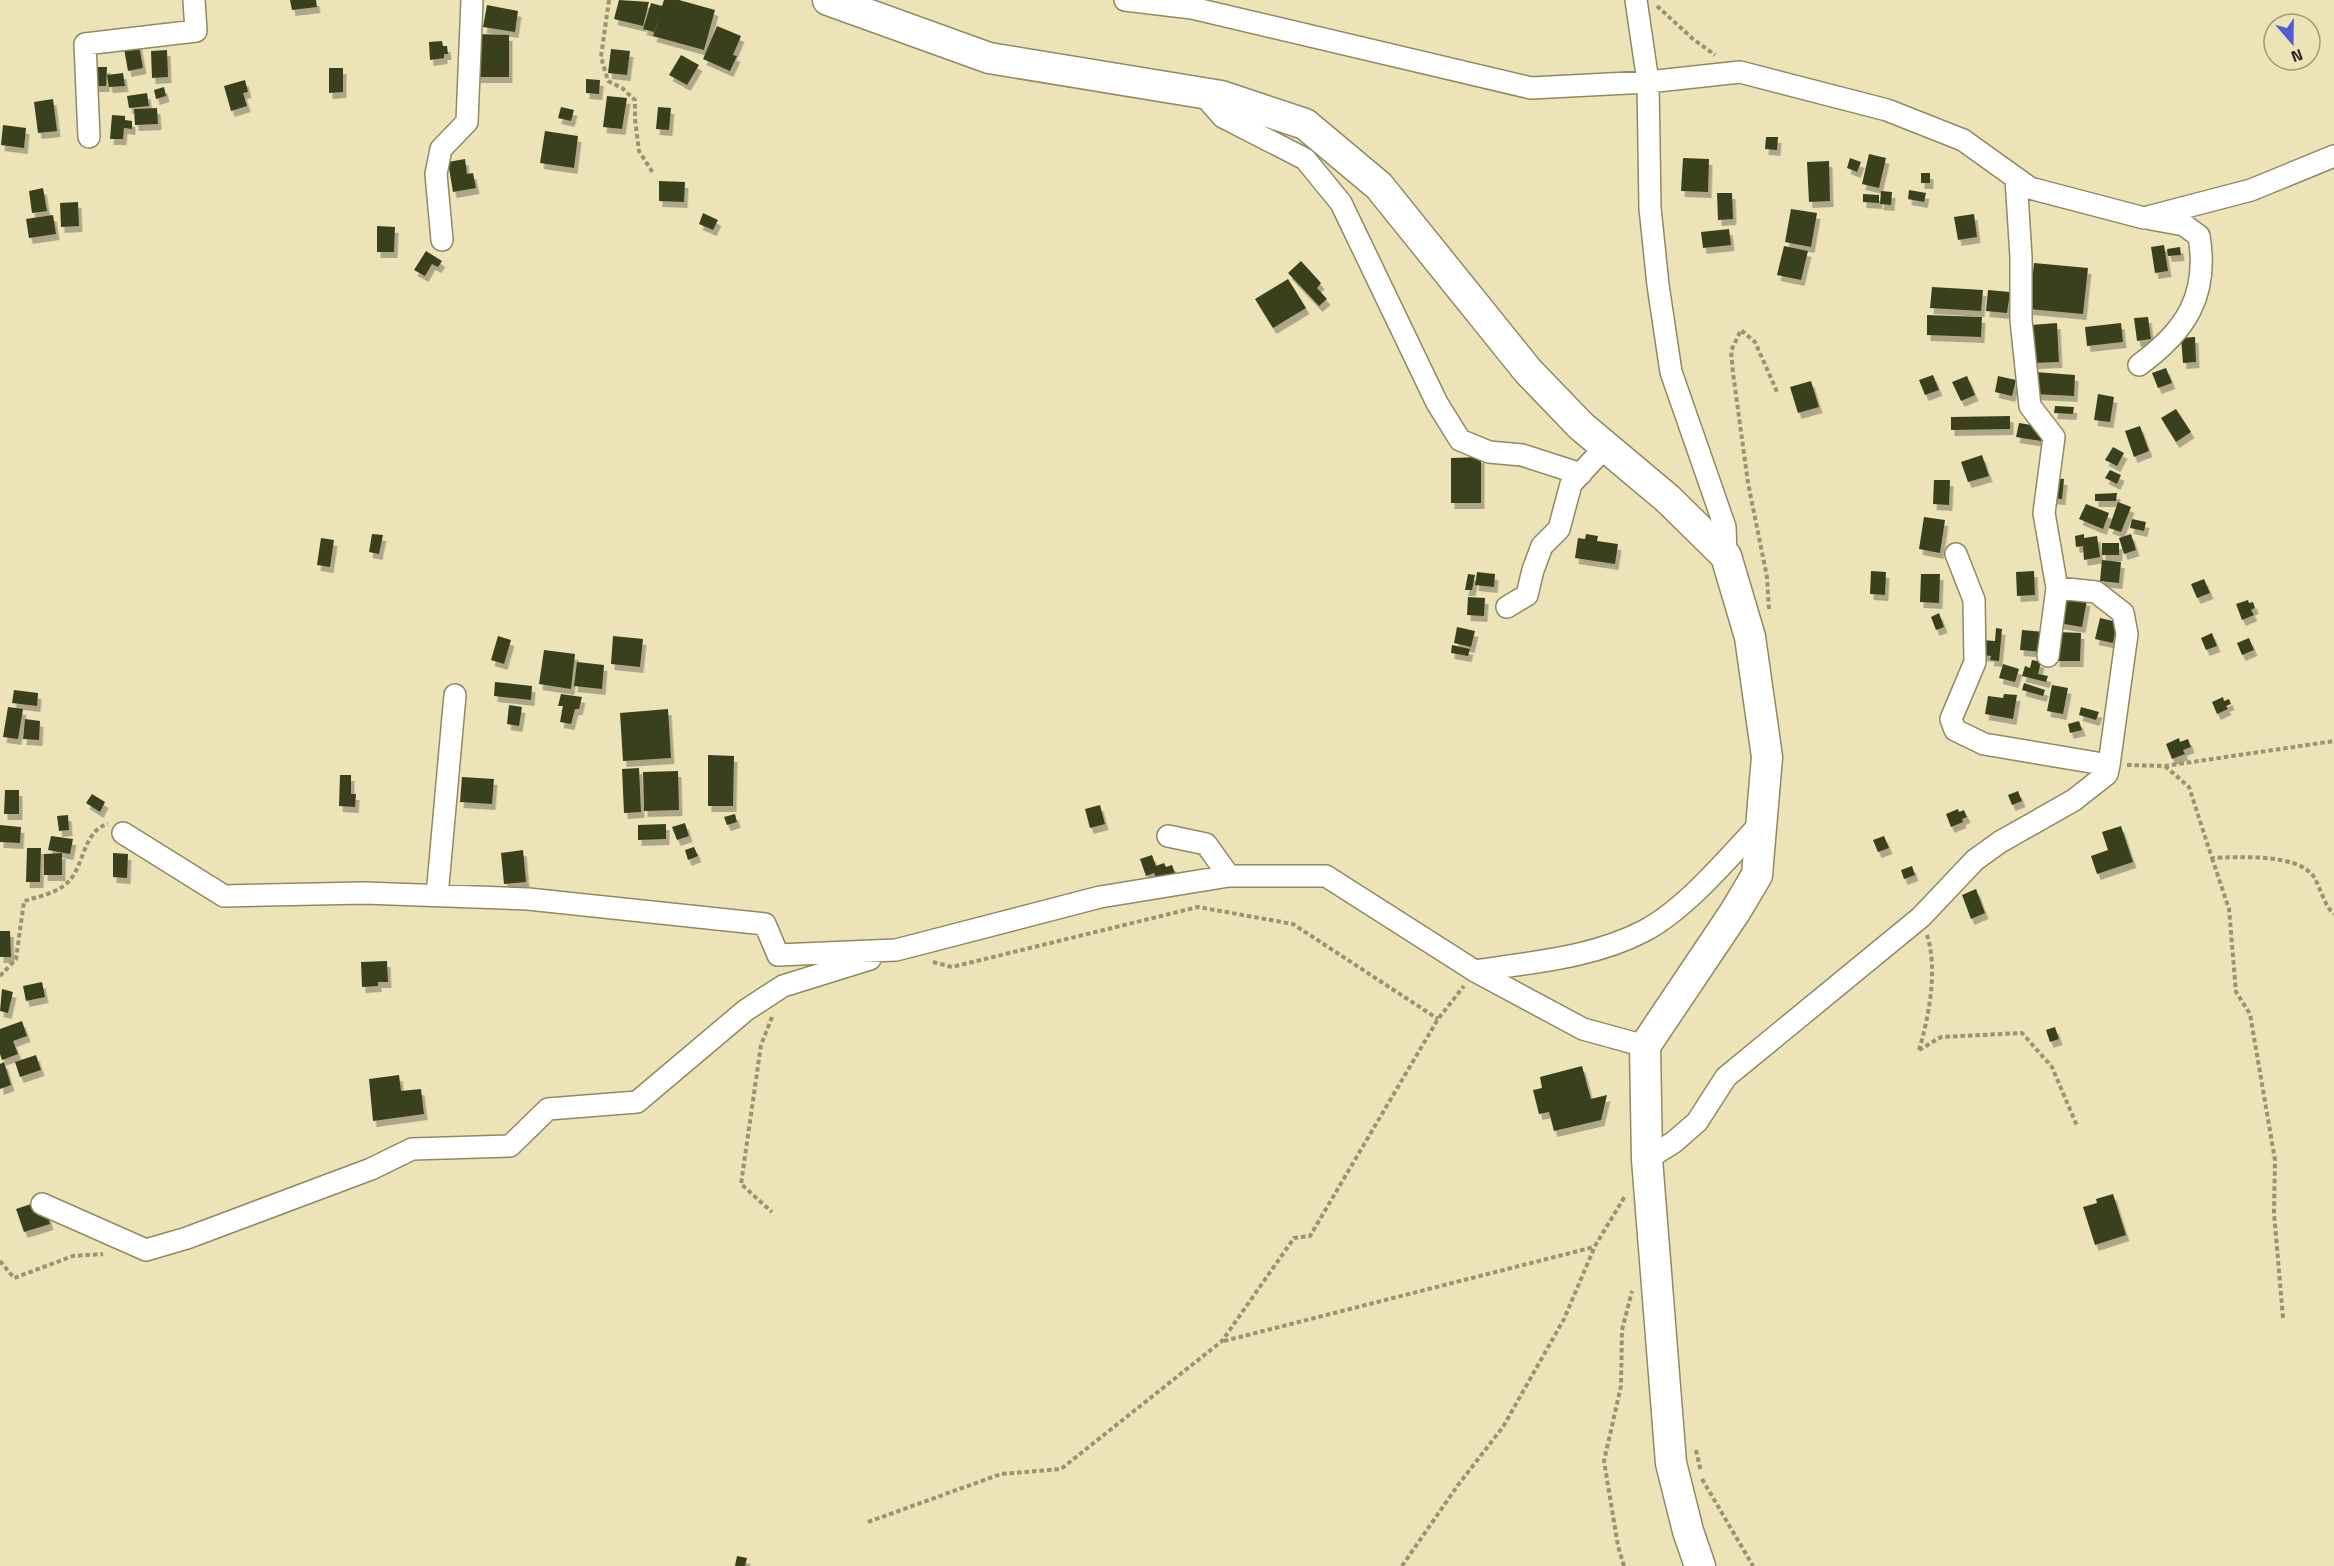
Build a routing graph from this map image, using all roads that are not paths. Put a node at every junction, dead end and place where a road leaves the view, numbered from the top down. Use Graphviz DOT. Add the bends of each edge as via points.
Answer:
graph roads {
  1 [pos="194,0"];
  2 [pos="472,0"];
  3 [pos="828,0"];
  4 [pos="1125,0"];
  5 [pos="1636,0"];
  6 [pos="1648,82"];
  7 [pos="1202,93"];
  8 [pos="89,137"];
  9 [pos="2334,156"];
  10 [pos="2016,178"];
  11 [pos="2144,218"];
  12 [pos="442,240"];
  13 [pos="2139,365"];
  14 [pos="1606,446"];
  15 [pos="1581,474"];
  16 [pos="1956,554"];
  17 [pos="1726,556"];
  18 [pos="2057,588"];
  19 [pos="1507,607"];
  20 [pos="2048,656"];
  21 [pos="455,695"];
  22 [pos="2109,765"];
  23 [pos="1761,823"];
  24 [pos="123,833"];
  25 [pos="1168,836"];
  26 [pos="1228,876"];
  27 [pos="437,896"];
  28 [pos="896,950"];
  29 [pos="1475,971"];
  30 [pos="1645,1046"];
  31 [pos="1647,1159"];
  32 [pos="42,1204"];
  33 [pos="1700,1566"];
  1 -- 8 [label="street" via="196,31 85,44"];
  2 -- 12 [label="street" via="467,122 441,149 436,174"];
  3 -- 7 [label="street" via="988,58"];
  4 -- 6 [label="street" via="1192,8 1531,88"];
  5 -- 6 [label="street"];
  6 -- 10 [label="street" via="1740,72 1887,110 1963,140"];
  6 -- 17 [label="street" via="1650,208 1671,372 1725,527"];
  7 -- 14 [label="street" via="1305,124 1379,186 1528,371"];
  7 -- 15 [label="street" via="1223,117 1305,159 1341,203 1437,403 1460,440 1490,452 1522,454"];
  9 -- 11 [label="street" via="2251,190"];
  10 -- 11 [label="street" via="2030,188"];
  10 -- 18 [label="street" via="2021,320 2030,406 2054,437 2044,513"];
  11 -- 13 [label="street" via="2184,225 2199,236 2202,255 2196,302 2175,335"];
  14 -- 15 [label="street"];
  14 -- 17 [label="street"];
  15 -- 19 [label="street" via="1571,484 1559,530 1542,546 1527,595"];
  16 -- 22 [label="street" via="1974,600 1975,662 1951,719 1955,730 1984,744"];
  17 -- 23 [label="street" via="1750,637 1767,757"];
  18 -- 20 [label="street"];
  18 -- 22 [label="street" via="2096,592 2123,613 2127,634"];
  21 -- 27 [label="street"];
  22 -- 31 [label="street" via="2107,774 2074,800 1975,860 1921,917 1726,1077 1697,1122"];
  23 -- 29 [label="street" via="1690,898 1644,931 1591,952"];
  23 -- 30 [label="street" via="1757,875"];
  24 -- 27 [label="street" via="224,896"];
  25 -- 26 [label="street" via="1206,844"];
  26 -- 28 [label="street" via="1100,897"];
  26 -- 29 [label="street" via="1326,876"];
  27 -- 28 [label="street" via="528,899 765,924 778,955"];
  28 -- 32 [label="street" via="783,986 746,1010 637,1102 548,1109 510,1146 412,1149 371,1169 187,1239 146,1250"];
  29 -- 30 [label="street" via="1583,1029"];
  30 -- 31 [label="street"];
  31 -- 33 [label="street" via="1671,1463"];
}
